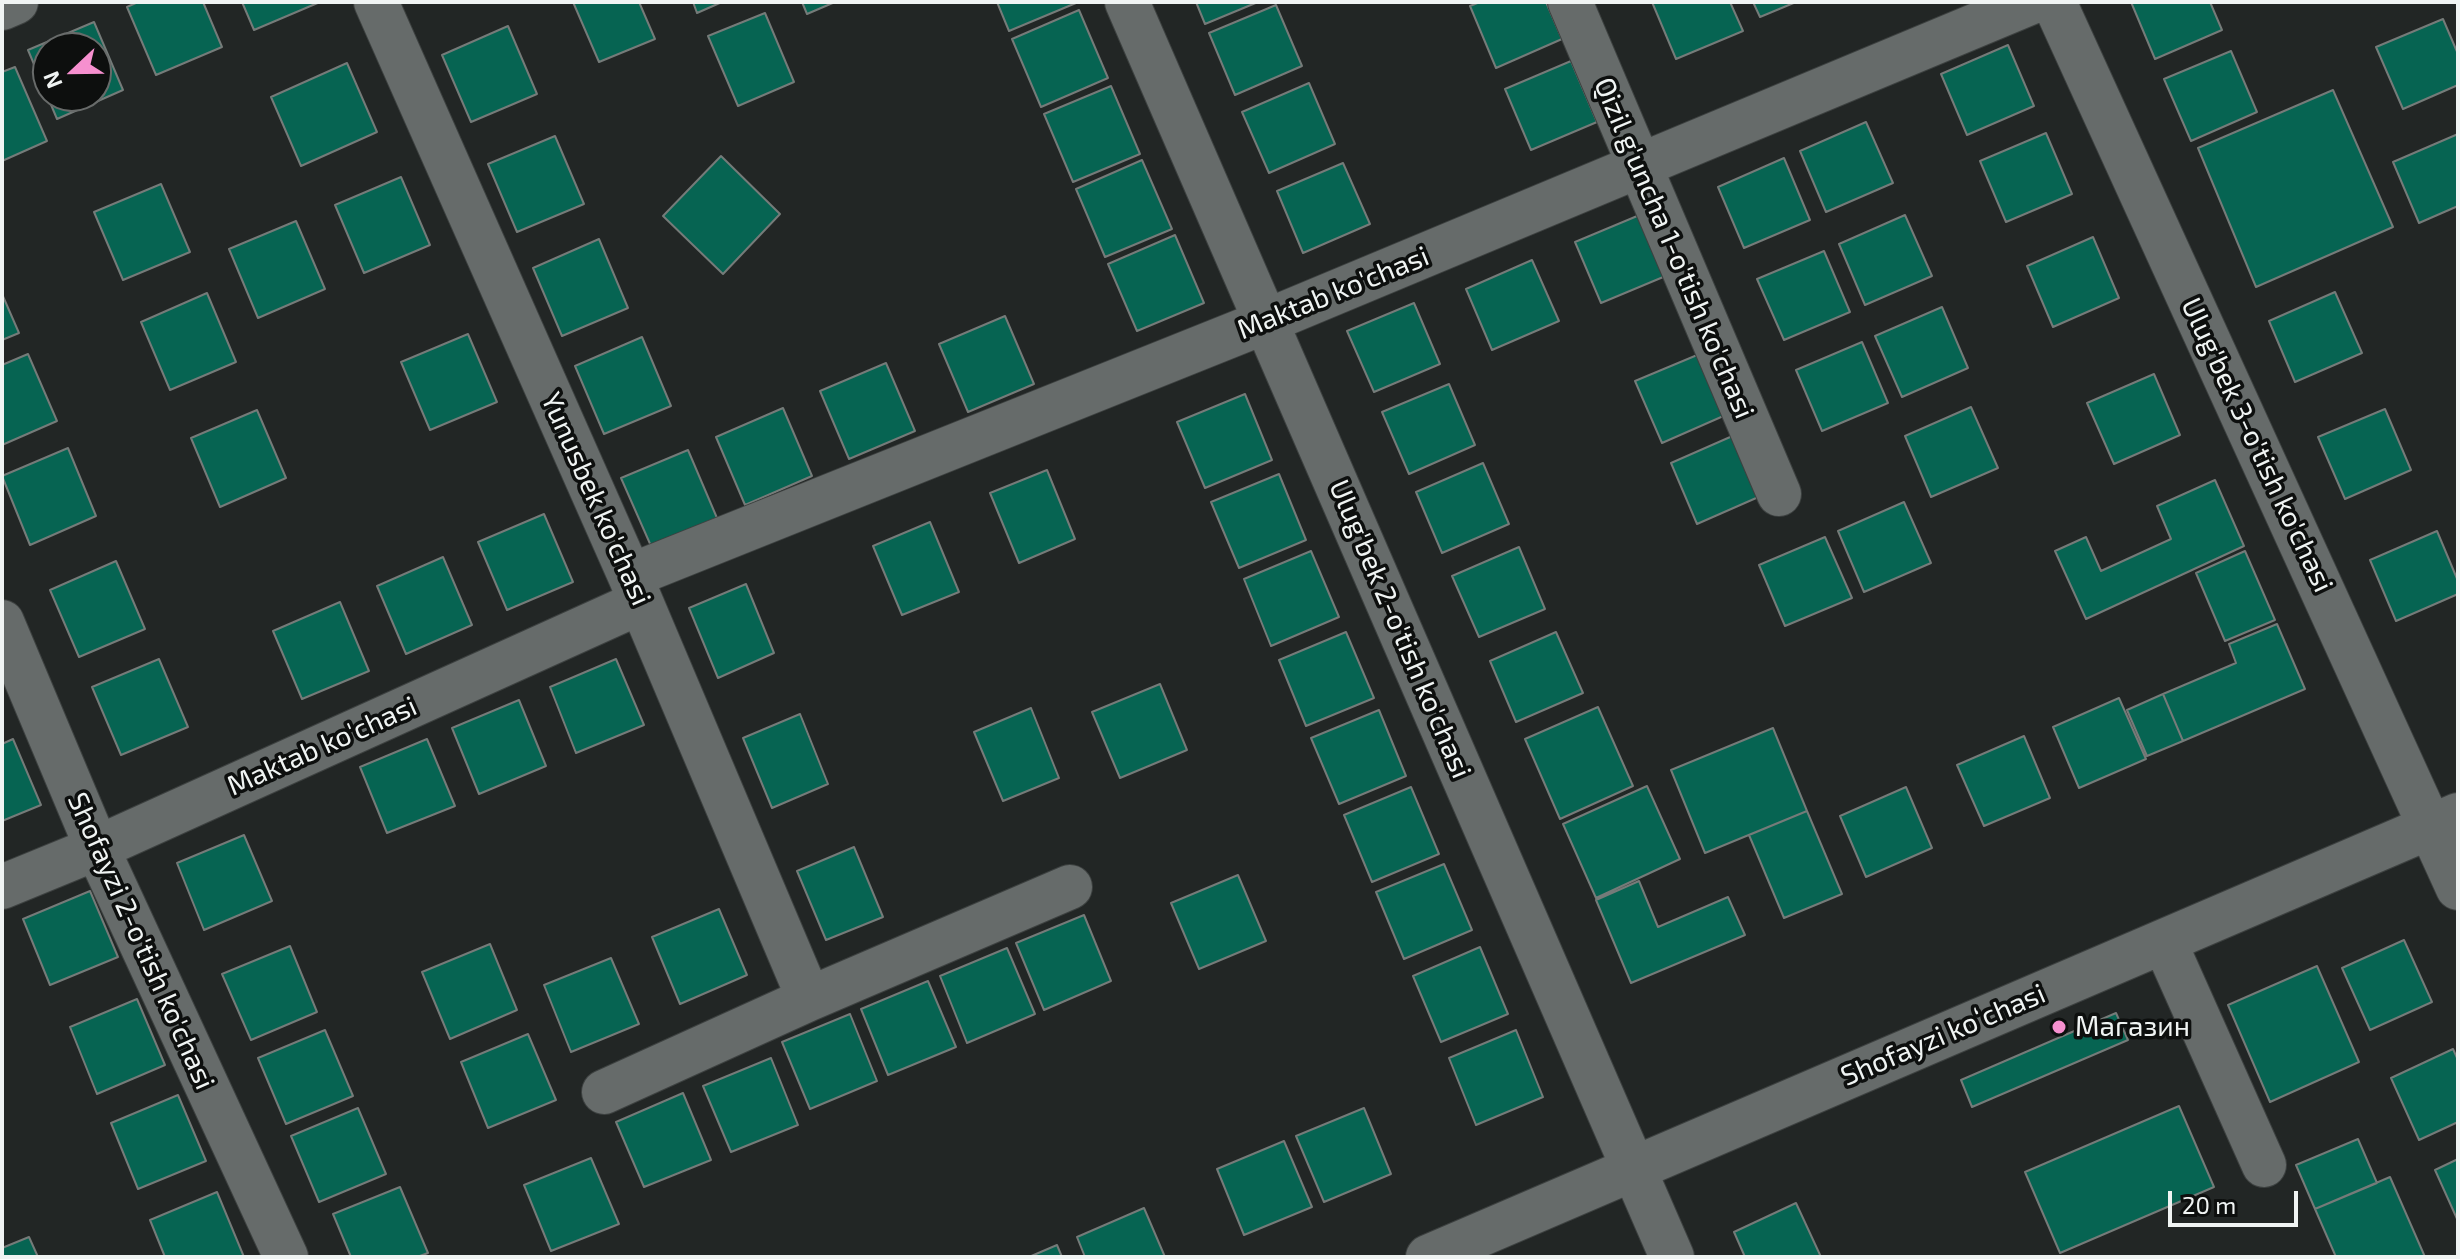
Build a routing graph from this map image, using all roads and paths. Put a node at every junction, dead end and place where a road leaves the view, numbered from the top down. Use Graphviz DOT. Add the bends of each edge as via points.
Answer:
graph roads {
  1 [pos="16,2"];
  2 [pos="376,2"];
  3 [pos="1127,2"];
  4 [pos="1570,2"];
  5 [pos="2032,2"];
  6 [pos="2054,2"];
  7 [pos="2,8"];
  8 [pos="1638,167"];
  9 [pos="1267,321"];
  10 [pos="1779,494"];
  11 [pos="636,589"];
  12 [pos="2,622"];
  13 [pos="2444,820"];
  14 [pos="97,848"];
  15 [pos="2,887"];
  16 [pos="1070,887"];
  17 [pos="2458,888"];
  18 [pos="2164,941"];
  19 [pos="809,999"];
  20 [pos="604,1092"];
  21 [pos="2264,1165"];
  22 [pos="1633,1167"];
  23 [pos="286,1257"];
  24 [pos="1428,1257"];
  25 [pos="1672,1257"];
  1 -- 7 [label="street"];
  2 -- 11 [label="street, Yunusbek ko'chasi"];
  3 -- 9 [label="street, Ulug'bek 2-o'tish ko'chasi"];
  4 -- 8 [label="street, Qizil g'uncha 1-o'tish ko'chasi"];
  5 -- 8 [label="street, Maktab ko'chasi"];
  6 -- 13 [label="street, Ulug'bek 3-o'tish ko'chasi"];
  8 -- 9 [label="street, Maktab ko'chasi"];
  8 -- 10 [label="street, Qizil g'uncha 1-o'tish ko'chasi"];
  9 -- 11 [label="street, Maktab ko'chasi"];
  9 -- 22 [label="street, Ulug'bek 2-o'tish ko'chasi"];
  11 -- 14 [label="street, Maktab ko'chasi"];
  11 -- 19 [label="street, Yunusbek ko'chasi"];
  12 -- 14 [label="street, Shofayzi 2-o'tish ko'chasi"];
  13 -- 17 [label="street, Ulug'bek 3-o'tish ko'chasi"];
  13 -- 18 [label="street, Shofayzi koʻchasi"];
  14 -- 15 [label="street, Maktab ko'chasi"];
  14 -- 23 [label="street, Shofayzi 2-o'tish ko'chasi"];
  16 -- 19 [label="street"];
  18 -- 21 [label="street"];
  18 -- 22 [label="street, Shofayzi koʻchasi"];
  19 -- 20 [label="street"];
  22 -- 24 [label="street, Shofayzi koʻchasi"];
  22 -- 25 [label="street, Ulug'bek 2-o'tish ko'chasi"];
}
